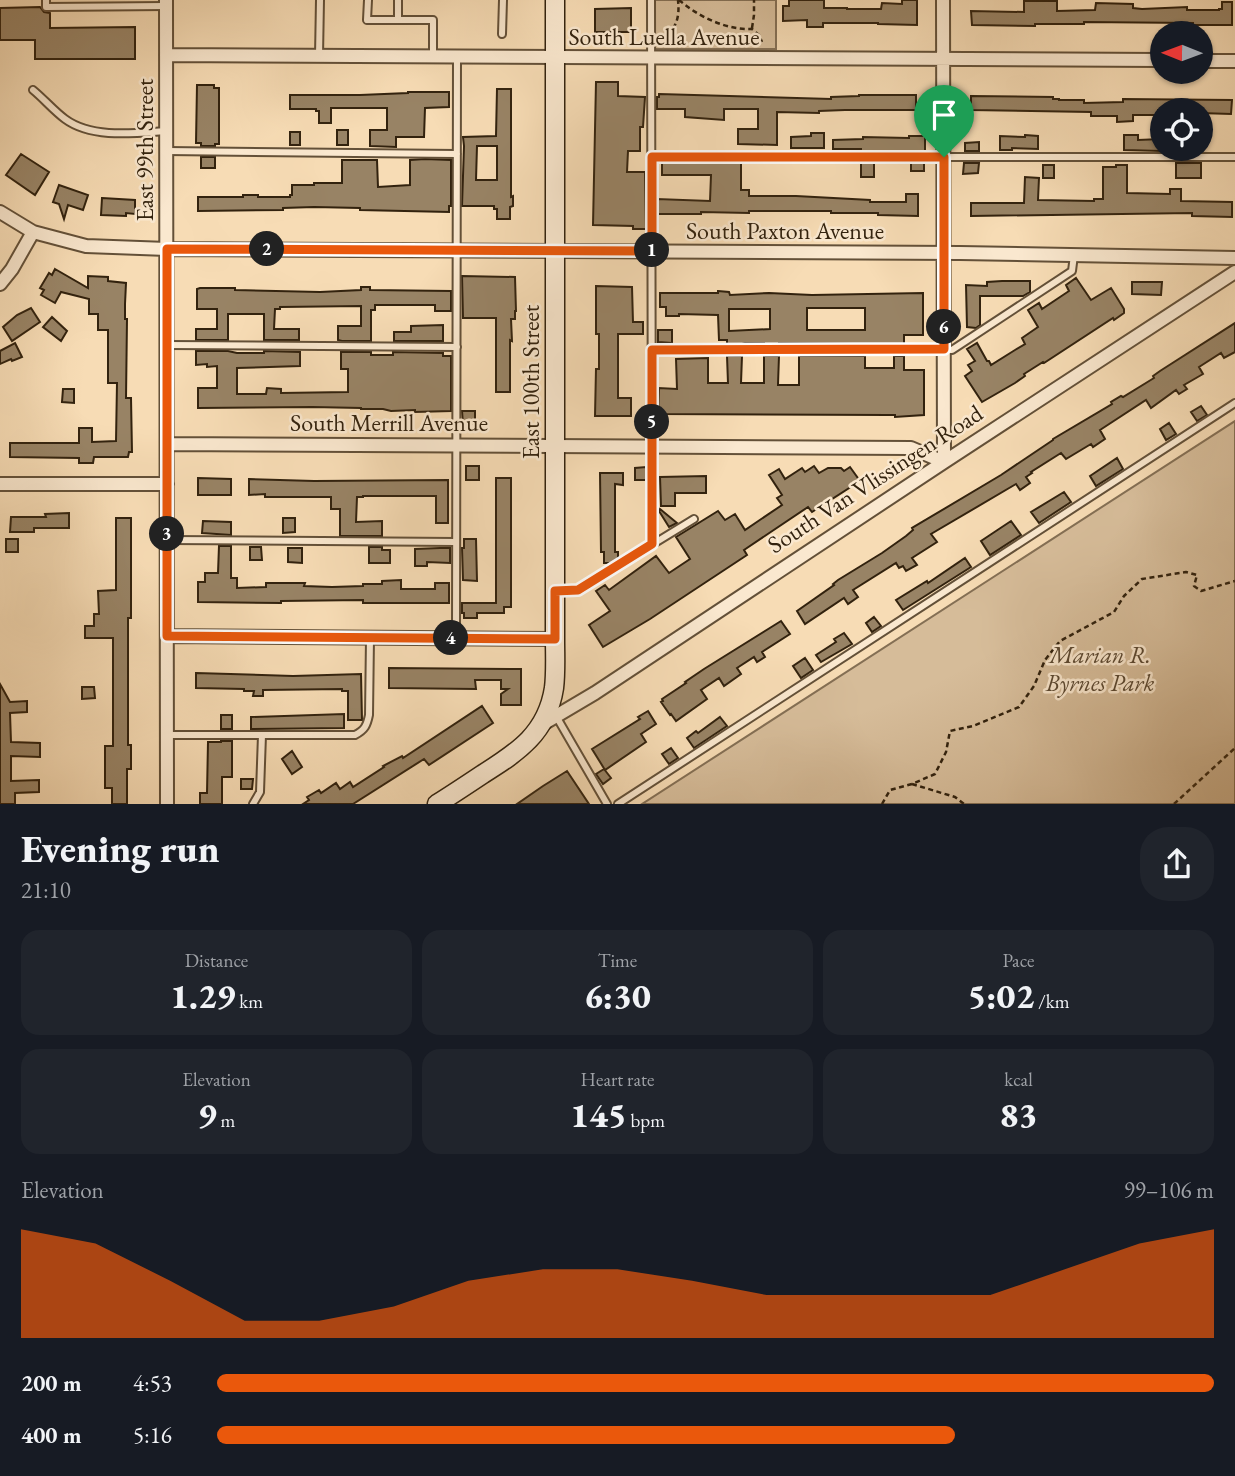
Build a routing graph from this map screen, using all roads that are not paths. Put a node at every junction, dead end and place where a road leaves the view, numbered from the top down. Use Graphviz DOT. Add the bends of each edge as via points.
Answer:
graph roads {
  1 [pos="46,0"];
  2 [pos="320,0"];
  3 [pos="368,0"];
  4 [pos="398,0"];
  5 [pos="503,0"];
  6 [pos="555,0"];
  7 [pos="652,0"];
  8 [pos="943,0"];
  9 [pos="124,3"];
  10 [pos="166,3"];
  11 [pos="398,20"];
  12 [pos="502,34"];
  13 [pos="166,55"];
  14 [pos="319,56"];
  15 [pos="433,57"];
  16 [pos="457,57"];
  17 [pos="555,58"];
  18 [pos="651,58"];
  19 [pos="943,59"];
  20 [pos="1150,60"];
  21 [pos="1213,61"];
  22 [pos="1235,61"];
  23 [pos="33,90"];
  24 [pos="166,131"];
  25 [pos="166,151"];
  26 [pos="457,154"];
  27 [pos="652,157"];
  28 [pos="944,157"];
  29 [pos="1235,157"];
  30 [pos="0,212"];
  31 [pos="33,232"];
  32 [pos="167,249"];
  33 [pos="457,250"];
  34 [pos="555,251"];
  35 [pos="652,251"];
  36 [pos="944,253"];
  37 [pos="1074,255"];
  38 [pos="1235,258"];
  39 [pos="1235,272"];
  40 [pos="0,284"];
  41 [pos="167,345"];
  42 [pos="457,347"];
  43 [pos="944,349"];
  44 [pos="652,350"];
  45 [pos="1235,403"];
  46 [pos="167,444"];
  47 [pos="456,444"];
  48 [pos="555,445"];
  49 [pos="652,446"];
  50 [pos="944,462"];
  51 [pos="0,484"];
  52 [pos="167,484"];
  53 [pos="694,519"];
  54 [pos="167,540"];
  55 [pos="456,542"];
  56 [pos="652,544"];
  57 [pos="555,591"];
  58 [pos="167,636"];
  59 [pos="370,638"];
  60 [pos="456,638"];
  61 [pos="555,639"];
  62 [pos="556,716"];
  63 [pos="540,725"];
  64 [pos="262,734"];
  65 [pos="167,735"];
  66 [pos="167,804"];
  67 [pos="253,804"];
  68 [pos="437,804"];
  69 [pos="607,804"];
  70 [pos="618,804"];
  1 -- 9 [label="lane" via="46,7"];
  2 -- 14 [label="lane"];
  3 -- 11 [label="lane" via="367,20"];
  4 -- 11 [label="lane"];
  5 -- 12 [label="lane"];
  6 -- 17 [label="main road, East 100th Street"];
  7 -- 18 [label="lane"];
  8 -- 19 [label="street"];
  9 -- 10 [label="lane"];
  10 -- 13 [label="street, East 99th Street"];
  11 -- 15 [label="lane" via="433,20"];
  13 -- 14 [label="street, South Luella Avenue"];
  13 -- 24 [label="street, East 99th Street"];
  14 -- 15 [label="street, South Luella Avenue"];
  15 -- 16 [label="street, South Luella Avenue"];
  16 -- 17 [label="street, South Luella Avenue"];
  16 -- 26 [label="lane"];
  17 -- 18 [label="street, South Luella Avenue"];
  17 -- 34 [label="main road, East 100th Street"];
  18 -- 19 [label="street, South Luella Avenue"];
  18 -- 27 [label="lane"];
  19 -- 20 [label="street, South Luella Avenue"];
  19 -- 28 [label="street"];
  21 -- 22 [label="street"];
  23 -- 24 [label="lane" via="67,121 85,129 123,134"];
  24 -- 25 [label="street, East 99th Street"];
  25 -- 26 [label="lane"];
  25 -- 32 [label="street, East 99th Street"];
  26 -- 33 [label="lane"];
  27 -- 28 [label="lane"];
  27 -- 35 [label="lane"];
  28 -- 29 [label="lane"];
  28 -- 36 [label="street"];
  30 -- 31 [label="street, South Paxton Avenue"];
  31 -- 32 [label="street, South Paxton Avenue" via="86,246"];
  31 -- 40 [label="street"];
  32 -- 33 [label="street, South Paxton Avenue"];
  32 -- 41 [label="street, East 99th Street"];
  33 -- 34 [label="street, South Paxton Avenue"];
  33 -- 42 [label="lane"];
  34 -- 35 [label="street, South Paxton Avenue"];
  34 -- 48 [label="main road, East 100th Street"];
  35 -- 36 [label="street, South Paxton Avenue"];
  35 -- 44 [label="lane"];
  36 -- 37 [label="street, South Paxton Avenue"];
  36 -- 43 [label="street"];
  37 -- 38 [label="street, South Paxton Avenue"];
  37 -- 43 [label="lane" via="1072,271 952,349"];
  39 -- 50 [label="street, South Van Vlissingen Road"];
  41 -- 42 [label="lane"];
  41 -- 46 [label="street, East 99th Street"];
  42 -- 47 [label="lane"];
  43 -- 44 [label="lane"];
  43 -- 50 [label="street"];
  44 -- 49 [label="lane"];
  45 -- 70 [label="lane"];
  46 -- 47 [label="street, South Merrill Avenue"];
  46 -- 52 [label="street, East 99th Street"];
  47 -- 48 [label="street, South Merrill Avenue"];
  47 -- 55 [label="lane"];
  48 -- 49 [label="street, South Merrill Avenue"];
  48 -- 57 [label="main road, East 100th Street"];
  49 -- 50 [label="street, South Merrill Avenue" via="911,448"];
  49 -- 56 [label="lane"];
  50 -- 62 [label="street, South Van Vlissingen Road"];
  51 -- 52 [label="street"];
  52 -- 54 [label="street, East 99th Street"];
  53 -- 56 [label="lane"];
  54 -- 55 [label="lane"];
  54 -- 58 [label="street, East 99th Street"];
  55 -- 60 [label="lane"];
  56 -- 57 [label="lane" via="578,590"];
  57 -- 61 [label="main road, East 100th Street"];
  58 -- 59 [label="street"];
  58 -- 65 [label="street, East 99th Street"];
  59 -- 60 [label="street"];
  59 -- 64 [label="lane" via="369,715 363,731"];
  60 -- 61 [label="street"];
  61 -- 63 [label="main road, East 100th Street" via="554,690"];
  62 -- 63 [label="street, South Van Vlissingen Road"];
  62 -- 69 [label="lane"];
  63 -- 68 [label="main road, East 100th Street" via="516,753"];
  64 -- 65 [label="lane"];
  64 -- 67 [label="lane" via="260,792"];
  65 -- 66 [label="street, East 99th Street"];
}
